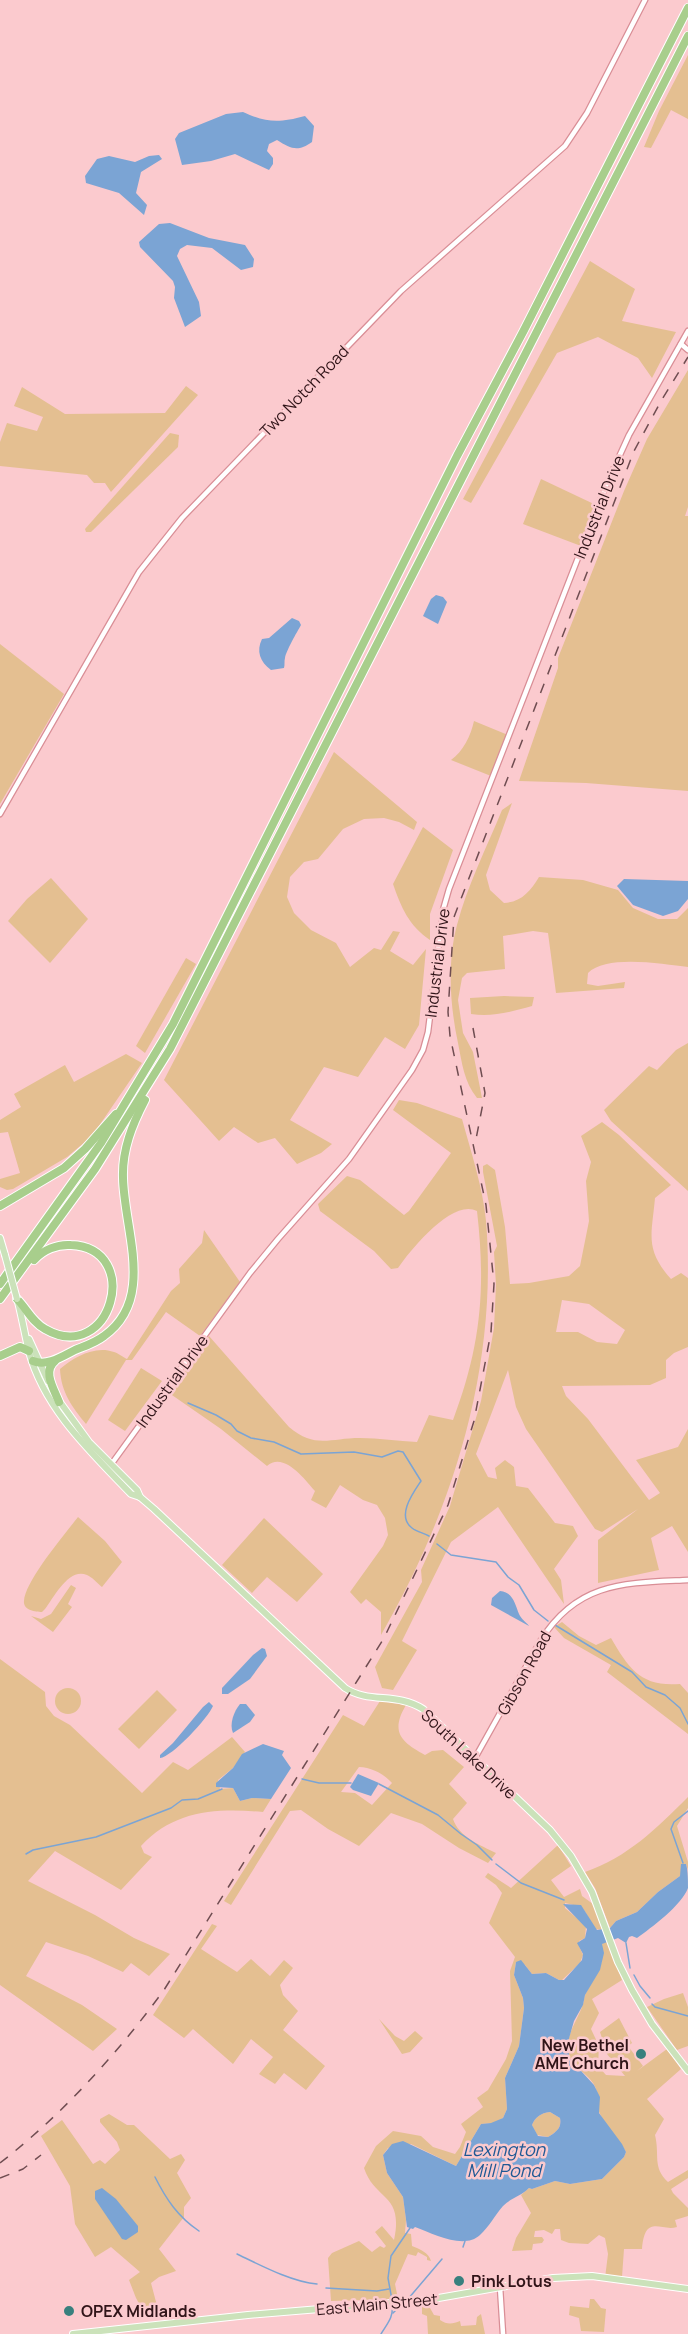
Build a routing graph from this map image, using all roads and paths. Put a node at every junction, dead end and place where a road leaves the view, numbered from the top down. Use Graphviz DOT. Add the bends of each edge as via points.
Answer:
graph roads {
  1 [pos="645,0"];
  2 [pos="688,8"];
  3 [pos="688,36"];
  4 [pos="688,331"];
  5 [pos="681,344"];
  6 [pos="688,350"];
  7 [pos="0,814"];
  8 [pos="170,1049"];
  9 [pos="127,1102"];
  10 [pos="26,1192"];
  11 [pos="0,1198"];
  12 [pos="0,1206"];
  13 [pos="0,1238"];
  14 [pos="0,1284"];
  15 [pos="1,1297"];
  16 [pos="17,1299"];
  17 [pos="26,1333"];
  18 [pos="29,1352"];
  19 [pos="0,1356"];
  20 [pos="58,1358"];
  21 [pos="36,1362"];
  22 [pos="59,1402"];
  23 [pos="110,1466"];
  24 [pos="140,1497"];
  25 [pos="688,1581"];
  26 [pos="475,1758"];
  27 [pos="688,2071"];
  28 [pos="500,2287"];
  29 [pos="688,2289"];
  30 [pos="73,2334"];
  31 [pos="503,2334"];
  1 -- 7 [label="street, Two Notch Road" via="587,113 561,150 401,291 150,556"];
  2 -- 9 [label="highway" via="457,456 190,992"];
  3 -- 8 [label="highway"];
  4 -- 5 [label="street, Industrial Drive"];
  5 -- 6 [label="street"];
  5 -- 23 [label="street, Industrial Drive" via="629,435 608,481 452,879 443,910 428,1032 419,1059 361,1144 264,1256"];
  8 -- 15 [label="highway" via="83,1187"];
  8 -- 20 [label="highway" via="137,1115 123,1161 134,1271 129,1304 106,1335"];
  9 -- 10 [label="highway" via="76,1158"];
  9 -- 14 [label="highway" via="84,1170"];
  10 -- 11 [label="highway"];
  10 -- 12 [label="highway"];
  13 -- 16 [label="main road, South Lake Drive, bridge"];
  15 -- 16 [label="highway" via="37,1257 64,1245 81,1246 96,1255 110,1271 113,1284 106,1316 94,1328 78,1335 46,1330"];
  16 -- 17 [label="main road, South Lake Drive"];
  17 -- 18 [label="main road, South Lake Drive"];
  17 -- 21 [label="main road, South Lake Drive"];
  18 -- 19 [label="highway" via="20,1347"];
  18 -- 21 [label="main road, South Lake Drive"];
  20 -- 21 [label="highway"];
  20 -- 22 [label="highway" via="48,1372"];
  21 -- 22 [label="main road, South Lake Drive"];
  21 -- 24 [label="main road, South Lake Drive" via="49,1396 74,1433 131,1494"];
  22 -- 23 [label="main road, South Lake Drive"];
  23 -- 24 [label="main road, South Lake Drive"];
  24 -- 26 [label="main road, South Lake Drive" via="345,1688 362,1696 396,1698 416,1705"];
  25 -- 26 [label="street, Gibson Road" via="611,1586 566,1609 544,1635"];
  26 -- 27 [label="main road, South Lake Drive" via="565,1848 588,1884 618,1962 645,2014"];
  28 -- 29 [label="main road, East Main Street" via="538,2279 592,2276"];
  28 -- 30 [label="main road, East Main Street" via="391,2304"];
  28 -- 31 [label="street"];
}
